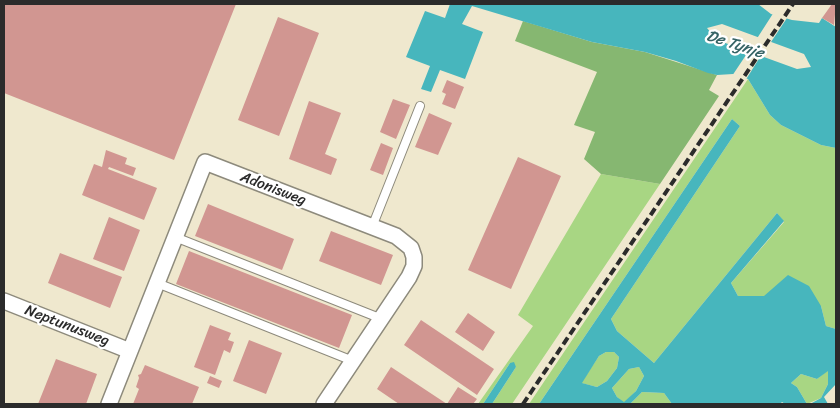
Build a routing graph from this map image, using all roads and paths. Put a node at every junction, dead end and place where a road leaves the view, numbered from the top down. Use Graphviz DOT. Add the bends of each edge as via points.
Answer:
graph roads {
  1 [pos="420,106"];
  2 [pos="372,227"];
  3 [pos="175,237"];
  4 [pos="157,283"];
  5 [pos="4,302"];
  6 [pos="382,319"];
  7 [pos="130,351"];
  8 [pos="353,361"];
  9 [pos="109,404"];
  10 [pos="324,404"];
  1 -- 2 [label="lane"];
  2 -- 3 [label="street, Adonisweg" via="205,162"];
  2 -- 6 [label="street, Adonisweg" via="405,242 414,257 410,277"];
  3 -- 4 [label="street, Adonisweg"];
  3 -- 6 [label="lane"];
  4 -- 7 [label="street, Adonisweg"];
  4 -- 8 [label="lane"];
  5 -- 7 [label="street, Neptunusweg"];
  6 -- 8 [label="street, Adonisweg"];
  7 -- 9 [label="street, Adonisweg"];
  8 -- 10 [label="street, Adonisweg"];
}
